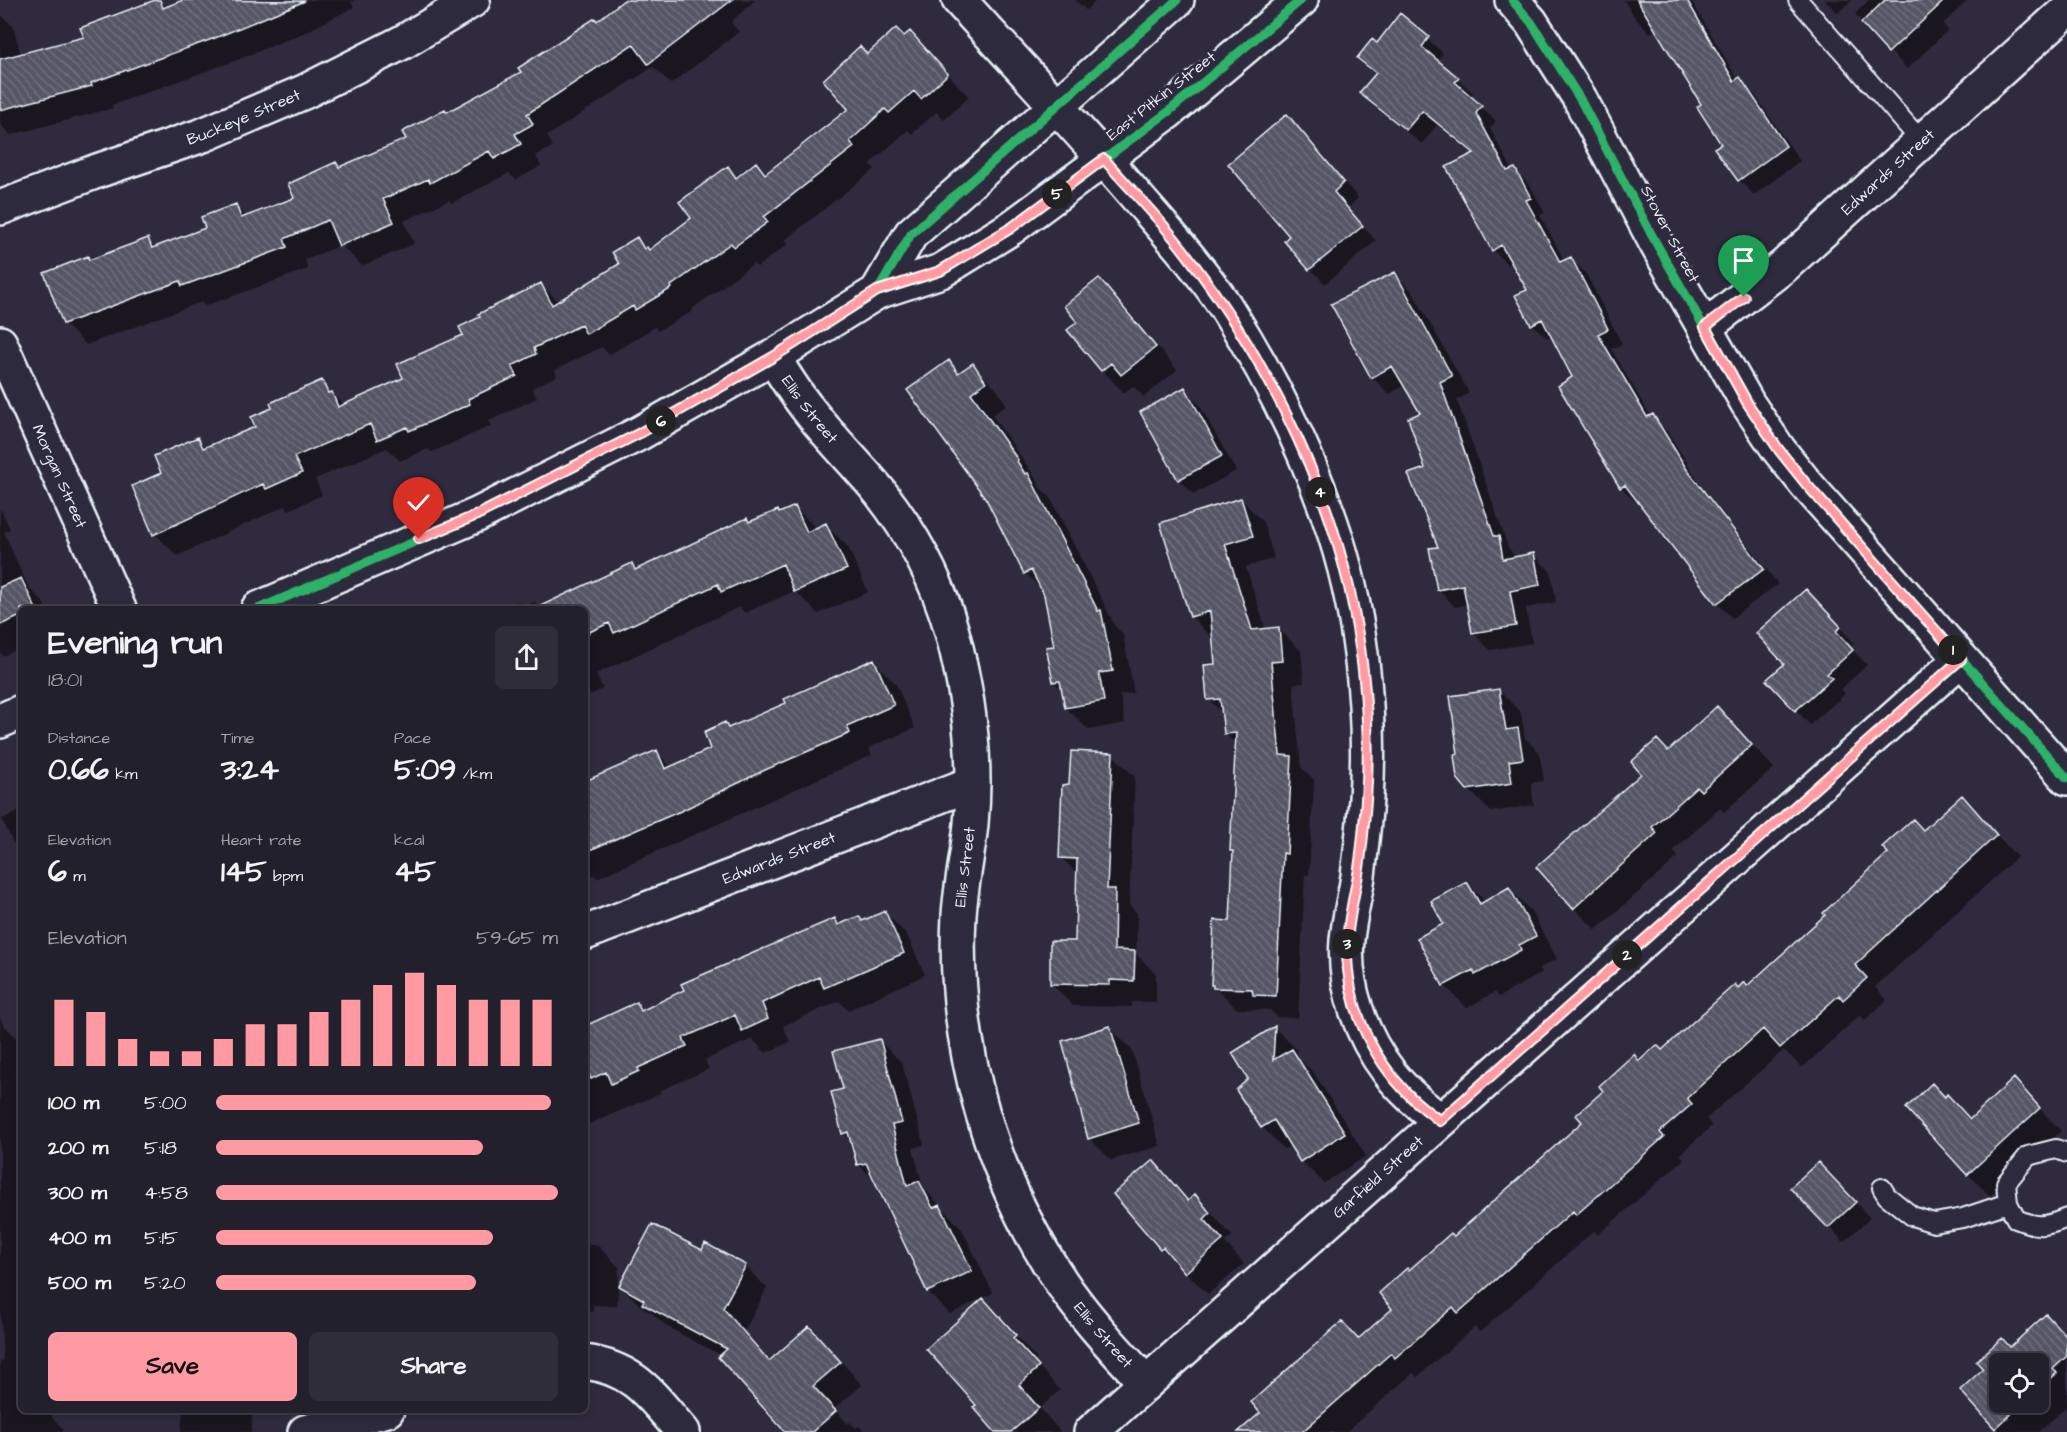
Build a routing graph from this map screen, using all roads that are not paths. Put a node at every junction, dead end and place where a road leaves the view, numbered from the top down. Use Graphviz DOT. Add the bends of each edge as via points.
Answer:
graph roads {
  1 [pos="473,0"];
  2 [pos="959,0"];
  3 [pos="1177,0"];
  4 [pos="1301,0"];
  5 [pos="1512,0"];
  6 [pos="1798,0"];
  7 [pos="2067,10"];
  8 [pos="1057,107"];
  9 [pos="1921,141"];
  10 [pos="1104,159"];
  11 [pos="0,208"];
  12 [pos="877,291"];
  13 [pos="1705,327"];
  14 [pos="0,343"];
  15 [pos="773,357"];
  16 [pos="118,606"];
  17 [pos="265,606"];
  18 [pos="1961,659"];
  19 [pos="18,713"];
  20 [pos="0,722"];
  21 [pos="2067,778"];
  22 [pos="973,783"];
  23 [pos="588,932"];
  24 [pos="1440,1121"];
  25 [pos="2067,1153"];
  26 [pos="1882,1188"];
  27 [pos="2008,1203"];
  28 [pos="2067,1218"];
  29 [pos="588,1362"];
  30 [pos="1146,1383"];
  31 [pos="305,1413"];
  32 [pos="376,1413"];
  33 [pos="305,1432"];
  34 [pos="683,1432"];
  35 [pos="1091,1432"];
  1 -- 11 [label="street, Buckeye Street" via="403,42 304,92 203,135"];
  2 -- 8 [label="street"];
  3 -- 8 [label="street, East Pitkin Street"];
  4 -- 10 [label="street, East Pitkin Street" via="1168,112"];
  5 -- 13 [label="street, Stover Street" via="1531,22 1580,99"];
  6 -- 9 [label="lane"];
  7 -- 9 [label="street, Edwards Street"];
  8 -- 10 [label="street"];
  8 -- 12 [label="street, East Pitkin Street" via="911,234"];
  9 -- 13 [label="street, Edwards Street" via="1784,266"];
  10 -- 12 [label="street, East Pitkin Street" via="1011,228 940,271"];
  10 -- 24 [label="street" via="1225,306 1286,412 1331,523 1349,587 1367,732 1366,798 1347,944 1349,979 1365,1034 1388,1071"];
  12 -- 15 [label="street, East Pitkin Street"];
  13 -- 18 [label="street, Stover Street" via="1779,450"];
  14 -- 16 [label="street, Morgan Street"];
  15 -- 17 [label="street, East Pitkin Street" via="640,433 477,515"];
  15 -- 22 [label="street, Ellis Street" via="808,409 880,493 926,561 951,629 964,680 971,723"];
  18 -- 21 [label="street, Stover Street"];
  18 -- 24 [label="street, Garfield Street"];
  19 -- 20 [label="street"];
  22 -- 23 [label="street, Edwards Street"];
  22 -- 30 [label="street, Ellis Street" via="959,914 959,978 966,1040 986,1122 1007,1182 1040,1248 1107,1342"];
  24 -- 30 [label="street, Garfield Street"];
  25 -- 27 [label="lane" via="2056,1149 2028,1156 2006,1183"];
  26 -- 27 [label="lane" via="1912,1216 1934,1223"];
  27 -- 28 [label="lane" via="2016,1219 2033,1226 2048,1226"];
  29 -- 34 [label="street" via="628,1375"];
  30 -- 35 [label="street, Garfield Street"];
  31 -- 33 [label="street"];
  32 -- 33 [label="street"];
}
